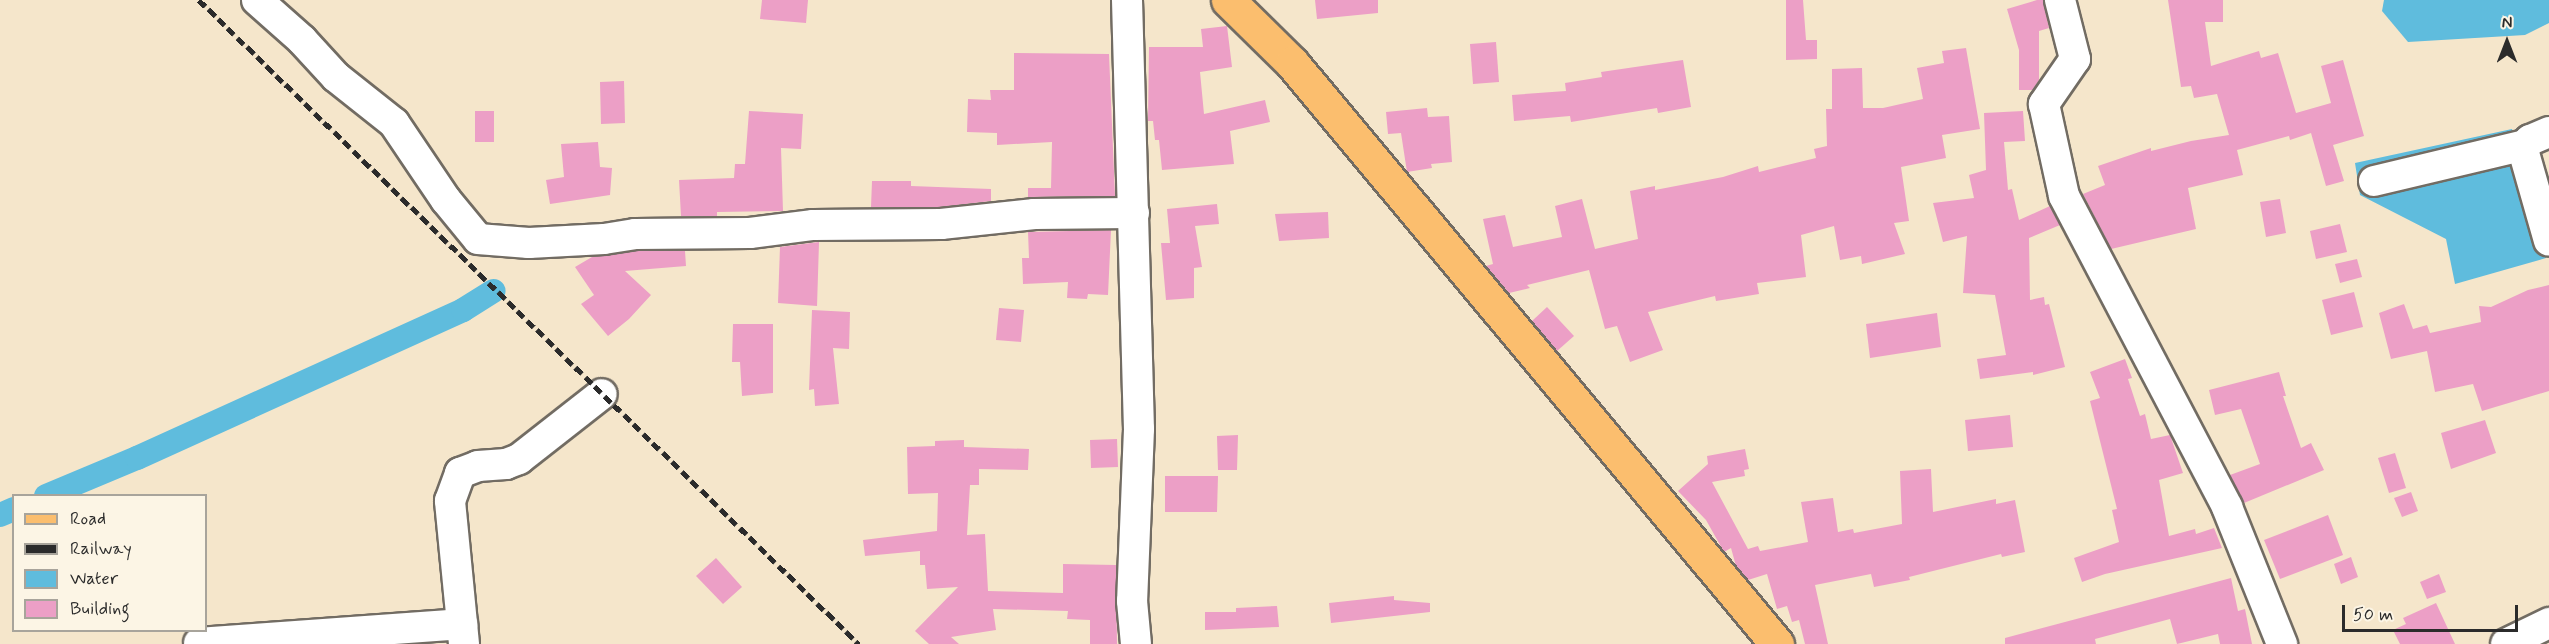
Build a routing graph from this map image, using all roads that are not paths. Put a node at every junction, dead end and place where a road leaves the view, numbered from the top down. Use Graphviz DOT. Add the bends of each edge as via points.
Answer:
graph roads {
  1 [pos="257,0"];
  2 [pos="1127,0"];
  3 [pos="1228,0"];
  4 [pos="2060,0"];
  5 [pos="2537,139"];
  6 [pos="2374,182"];
  7 [pos="1134,213"];
  8 [pos="2549,241"];
  9 [pos="602,394"];
  10 [pos="2549,623"];
  11 [pos="463,634"];
  12 [pos="199,643"];
  13 [pos="1136,644"];
  14 [pos="1777,644"];
  15 [pos="2282,644"];
  16 [pos="2506,644"];
  1 -- 7 [label="street" via="336,76 394,123 446,200 478,239 529,243 635,234 750,233 813,225 941,224 1034,214"];
  2 -- 7 [label="street"];
  3 -- 14 [label="main road" via="1292,63"];
  4 -- 15 [label="street" via="2075,59 2044,104 2064,196 2227,507"];
  5 -- 6 [label="street"];
  5 -- 8 [label="street" via="2524,153"];
  7 -- 13 [label="street" via="1139,429 1132,601"];
  9 -- 11 [label="street" via="519,459 460,473 450,501"];
  10 -- 16 [label="street"];
  11 -- 12 [label="street"];
}
